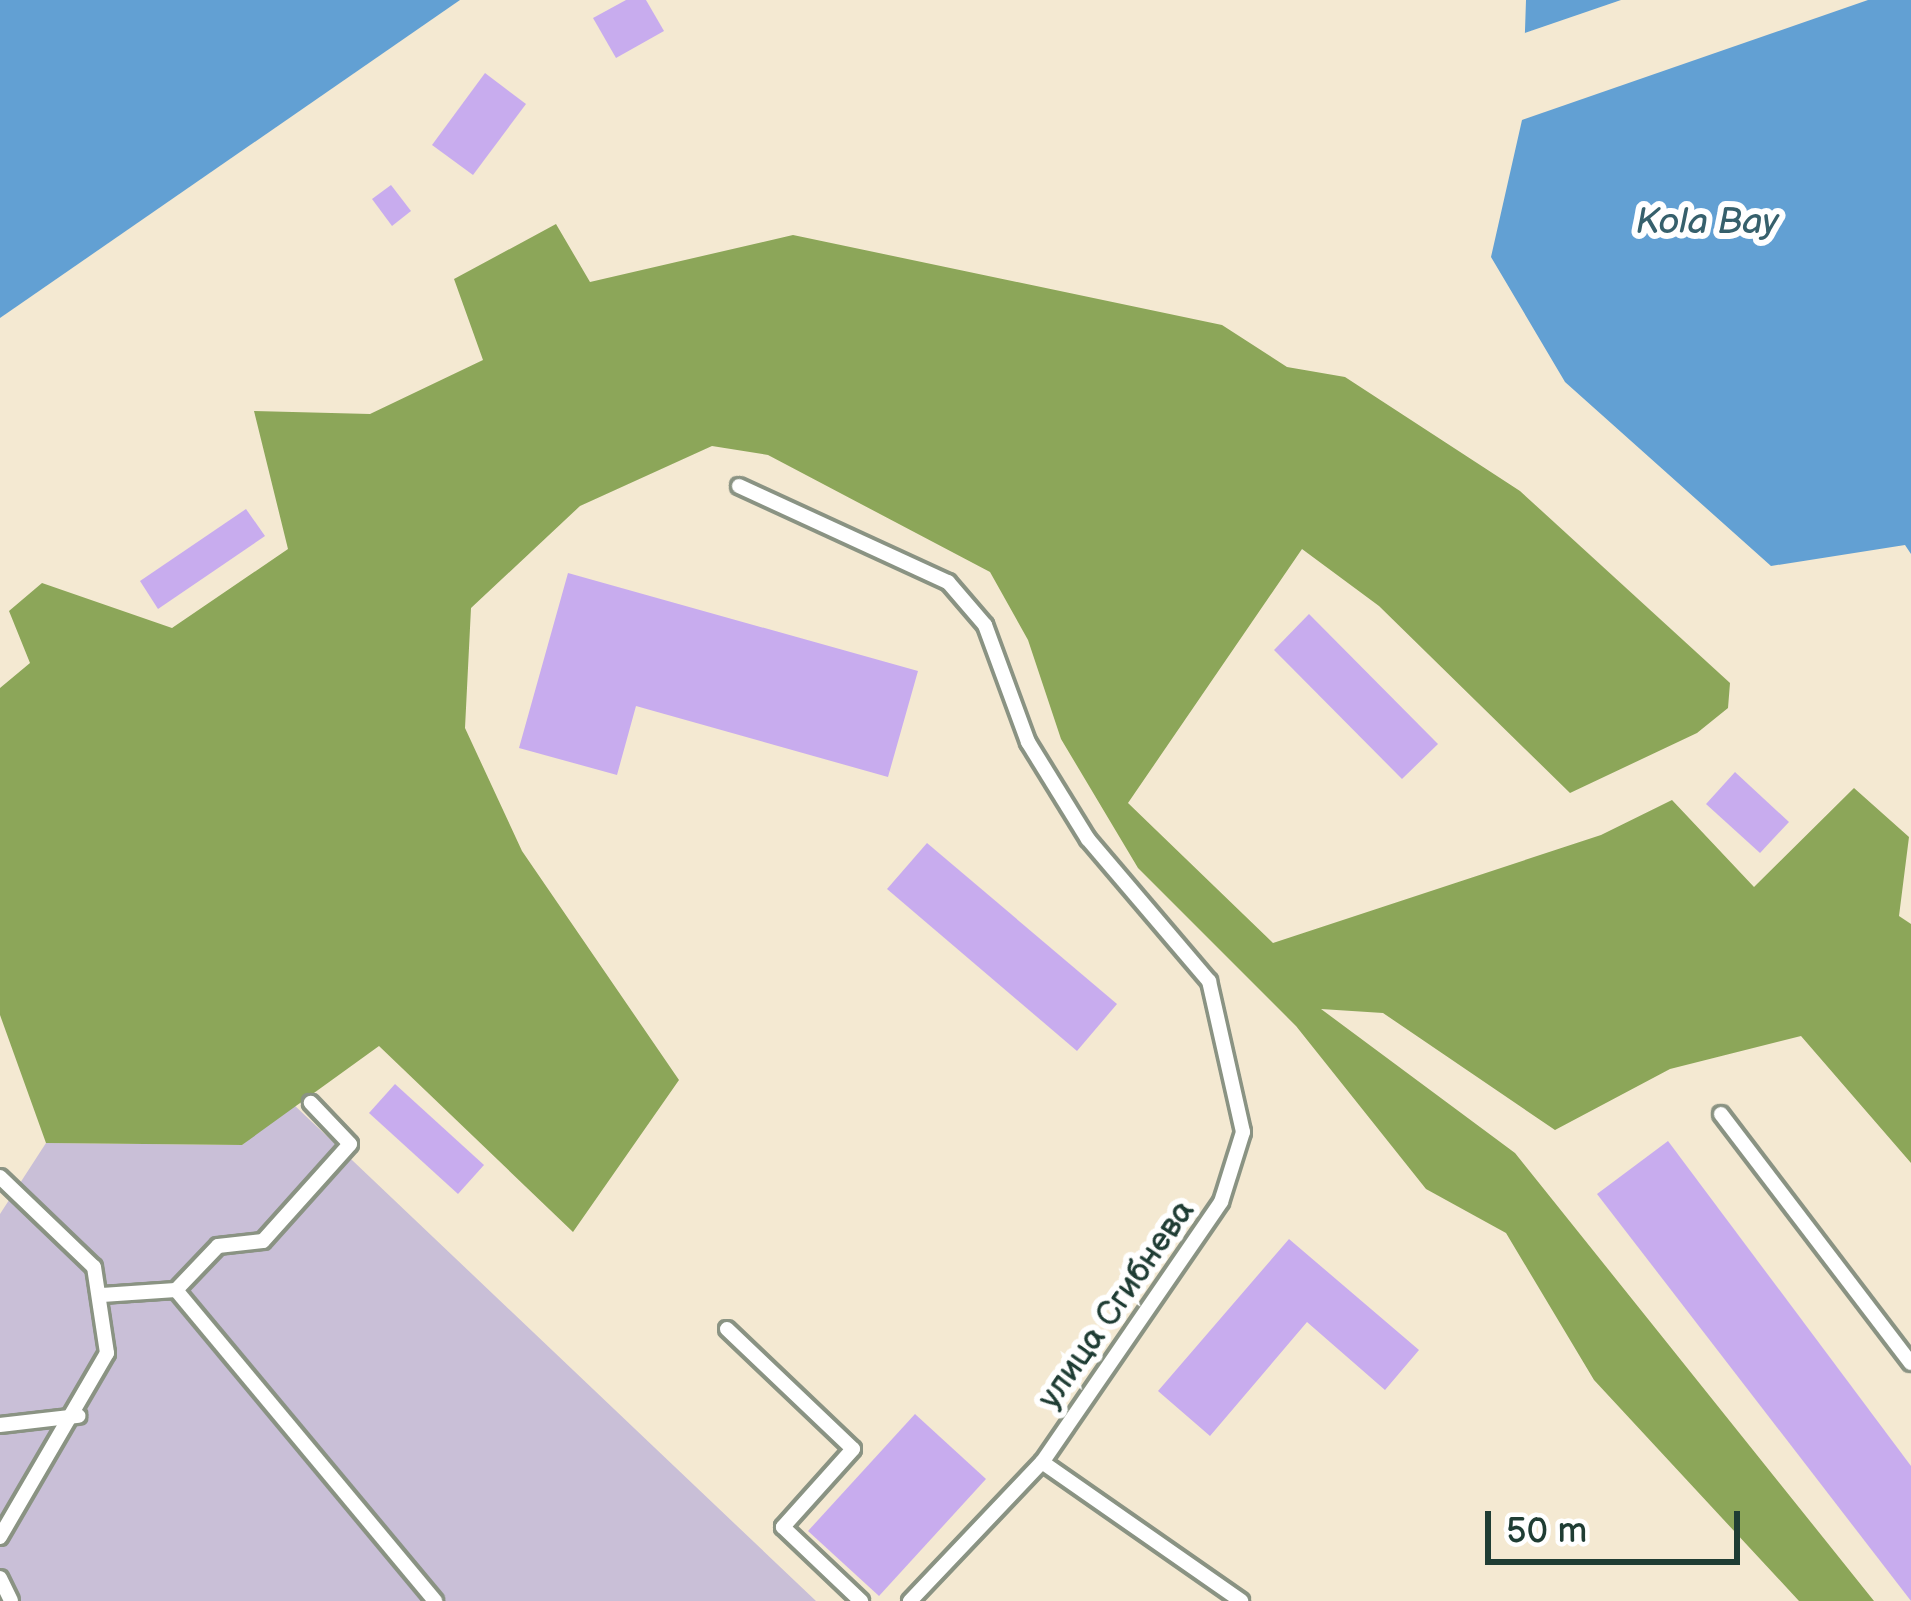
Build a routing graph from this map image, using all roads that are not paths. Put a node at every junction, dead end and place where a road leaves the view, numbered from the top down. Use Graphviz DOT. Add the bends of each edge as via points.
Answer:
graph roads {
  1 [pos="739,487"];
  2 [pos="311,1103"];
  3 [pos="1720,1114"];
  4 [pos="0,1177"];
  5 [pos="176,1290"];
  6 [pos="102,1295"];
  7 [pos="727,1329"];
  8 [pos="1911,1363"];
  9 [pos="78,1416"];
  10 [pos="0,1424"];
  11 [pos="1042,1462"];
  12 [pos="0,1537"];
  13 [pos="0,1578"];
  14 [pos="11,1601"];
  15 [pos="435,1601"];
  16 [pos="861,1601"];
  17 [pos="910,1601"];
  18 [pos="1241,1601"];
  1 -- 11 [label="lane, улица Сгибнева" via="949,582 985,625 1028,742 1088,838 1209,981 1243,1132 1221,1202"];
  2 -- 5 [label="lane" via="350,1144 263,1241 218,1246"];
  3 -- 8 [label="lane"];
  4 -- 6 [label="lane" via="94,1267"];
  5 -- 6 [label="lane"];
  5 -- 15 [label="lane"];
  6 -- 9 [label="lane" via="107,1353"];
  7 -- 16 [label="lane" via="853,1449 783,1527"];
  9 -- 10 [label="lane"];
  9 -- 12 [label="lane"];
  11 -- 17 [label="lane, улица Сгибнева"];
  11 -- 18 [label="lane"];
  13 -- 14 [label="lane"];
}
